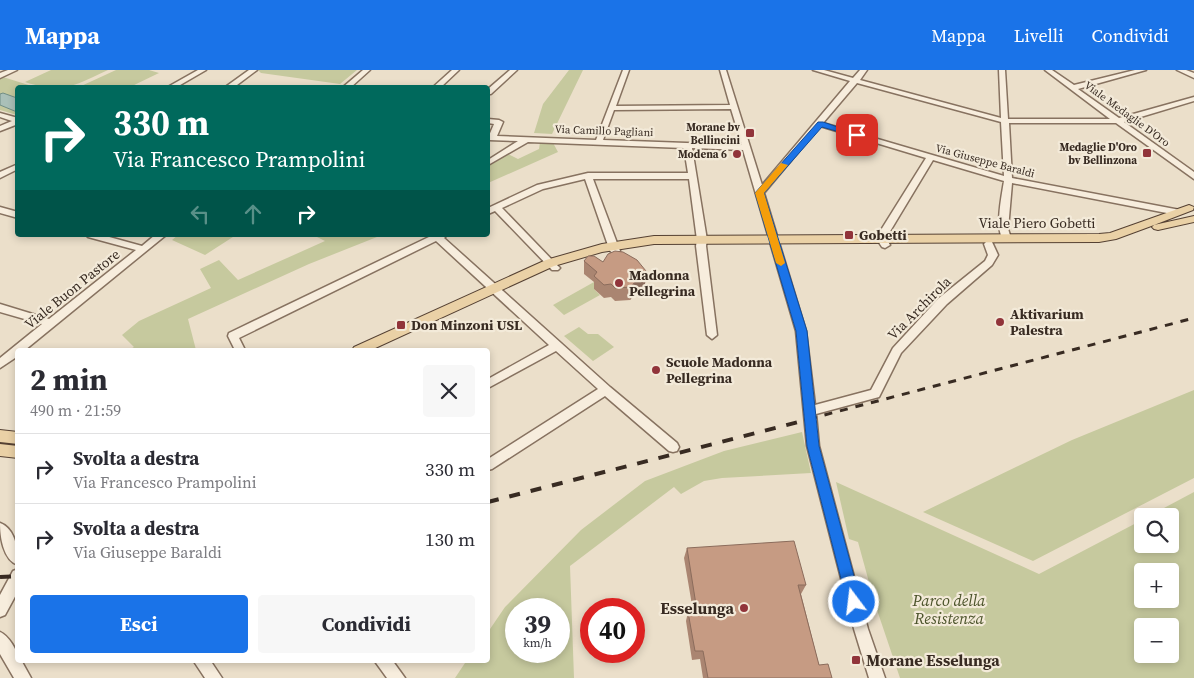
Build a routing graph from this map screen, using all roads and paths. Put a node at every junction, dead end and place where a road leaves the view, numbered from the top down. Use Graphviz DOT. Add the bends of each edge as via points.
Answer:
graph roads {
  1 [pos="14,70"];
  2 [pos="202,70"];
  3 [pos="254,70"];
  4 [pos="366,70"];
  5 [pos="456,70"];
  6 [pos="514,70"];
  7 [pos="626,70"];
  8 [pos="722,70"];
  9 [pos="816,70"];
  10 [pos="864,70"];
  11 [pos="1048,70"];
  12 [pos="1143,70"];
  13 [pos="1180,70"];
  14 [pos="1000,72"];
  15 [pos="4,73"];
  16 [pos="1194,76"];
  17 [pos="855,81"];
  18 [pos="174,85"];
  19 [pos="232,85"];
  20 [pos="348,85"];
  21 [pos="438,85"];
  22 [pos="1072,88"];
  23 [pos="490,90"];
  24 [pos="1194,99"];
  25 [pos="735,107"];
  26 [pos="611,108"];
  27 [pos="0,115"];
  28 [pos="15,120"];
  29 [pos="490,121"];
  30 [pos="1005,121"];
  31 [pos="1118,121"];
  32 [pos="15,122"];
  33 [pos="820,124"];
  34 [pos="0,129"];
  35 [pos="528,139"];
  36 [pos="599,141"];
  37 [pos="688,146"];
  38 [pos="745,148"];
  39 [pos="930,158"];
  40 [pos="490,162"];
  41 [pos="15,168"];
  42 [pos="0,175"];
  43 [pos="588,176"];
  44 [pos="692,176"];
  45 [pos="1194,177"];
  46 [pos="1008,180"];
  47 [pos="759,193"];
  48 [pos="492,209"];
  49 [pos="0,210"];
  50 [pos="1193,210"];
  51 [pos="1177,212"];
  52 [pos="14,214"];
  53 [pos="0,219"];
  54 [pos="98,237"];
  55 [pos="158,237"];
  56 [pos="436,237"];
  57 [pos="439,237"];
  58 [pos="1006,238"];
  59 [pos="774,242"];
  60 [pos="883,242"];
  61 [pos="701,243"];
  62 [pos="989,244"];
  63 [pos="614,248"];
  64 [pos="143,249"];
  65 [pos="553,265"];
  66 [pos="496,290"];
  67 [pos="0,308"];
  68 [pos="50,323"];
  69 [pos="712,335"];
  70 [pos="556,346"];
  71 [pos="20,348"];
  72 [pos="239,348"];
  73 [pos="364,348"];
  74 [pos="382,348"];
  75 [pos="15,352"];
  76 [pos="0,364"];
  77 [pos="490,383"];
  78 [pos="606,390"];
  79 [pos="810,411"];
  80 [pos="0,436"];
  81 [pos="15,438"];
  82 [pos="672,447"];
  83 [pos="0,450"];
  84 [pos="15,452"];
  85 [pos="490,464"];
  86 [pos="0,528"];
  87 [pos="15,554"];
  88 [pos="15,582"];
  89 [pos="0,610"];
  90 [pos="0,640"];
  91 [pos="203,663"];
  92 [pos="384,663"];
  93 [pos="23,678"];
  94 [pos="214,678"];
  95 [pos="397,678"];
  96 [pos="877,678"];
  1 -- 15 [label="street"];
  2 -- 18 [label="street"];
  3 -- 19 [label="street"];
  4 -- 20 [label="street"];
  5 -- 21 [label="street"];
  6 -- 23 [label="street"];
  7 -- 26 [label="street"];
  8 -- 25 [label="street"];
  9 -- 17 [label="street"];
  10 -- 17 [label="street"];
  11 -- 22 [label="street, Viale Medaglie D'Oro"];
  12 -- 22 [label="street"];
  13 -- 16 [label="street"];
  14 -- 30 [label="street"];
  17 -- 30 [label="street"];
  17 -- 33 [label="street"];
  22 -- 31 [label="street, Viale Medaglie D'Oro"];
  24 -- 31 [label="street"];
  25 -- 26 [label="street"];
  25 -- 38 [label="street"];
  26 -- 36 [label="street"];
  27 -- 28 [label="street"];
  29 -- 35 [label="street, Via Camillo Pagliani" via="499,122 492,138"];
  30 -- 31 [label="street"];
  30 -- 46 [label="street"];
  31 -- 45 [label="street, Viale Medaglie D'Oro"];
  32 -- 34 [label="street"];
  33 -- 39 [label="street, Via Giuseppe Baraldi"];
  33 -- 47 [label="street"];
  35 -- 36 [label="street, Via Camillo Pagliani"];
  35 -- 40 [label="street"];
  36 -- 37 [label="street, Via Camillo Pagliani"];
  37 -- 38 [label="street, Via Camillo Pagliani"];
  37 -- 44 [label="street"];
  38 -- 47 [label="street"];
  39 -- 46 [label="street, Via Giuseppe Baraldi"];
  39 -- 60 [label="street"];
  41 -- 42 [label="street"];
  43 -- 44 [label="street"];
  43 -- 48 [label="street" via="540,187"];
  43 -- 63 [label="street"];
  44 -- 61 [label="street"];
  46 -- 51 [label="street, Via Giuseppe Baraldi"];
  46 -- 58 [label="street" via="1003,230"];
  47 -- 59 [label="street"];
  48 -- 65 [label="street"];
  49 -- 52 [label="street"];
  50 -- 51 [label="main road, Viale Piero Gobetti"];
  50 -- 62 [label="main road, Viale Piero Gobetti" via="1165,225 1105,243"];
  51 -- 58 [label="main road, Viale Piero Gobetti" via="1112,236"];
  52 -- 53 [label="street"];
  54 -- 64 [label="street"];
  55 -- 64 [label="street, Viale Buon Pastore"];
  56 -- 72 [label="street" via="232,336"];
  57 -- 66 [label="street"];
  58 -- 60 [label="main road, Viale Piero Gobetti"];
  59 -- 60 [label="main road, Viale Piero Gobetti"];
  59 -- 61 [label="main road, Viale Piero Gobetti"];
  59 -- 79 [label="street" via="801,331"];
  60 -- 62 [label="main road, Viale Piero Gobetti"];
  61 -- 63 [label="main road, Viale Piero Gobetti"];
  61 -- 69 [label="street"];
  62 -- 79 [label="street, Via Archirola" via="993,259 944,301 897,351 875,394"];
  63 -- 65 [label="main road, Viale Piero Gobetti"];
  64 -- 68 [label="street, Viale Buon Pastore"];
  65 -- 66 [label="main road, Viale Piero Gobetti"];
  66 -- 70 [label="street"];
  66 -- 73 [label="main road"];
  66 -- 74 [label="main road"];
  67 -- 68 [label="street"];
  68 -- 71 [label="street, Viale Buon Pastore"];
  70 -- 77 [label="street"];
  70 -- 78 [label="street"];
  75 -- 76 [label="street, Viale Buon Pastore"];
  78 -- 82 [label="street"];
  78 -- 85 [label="street"];
  79 -- 96 [label="street" via="820,477"];
  80 -- 81 [label="main road"];
  83 -- 84 [label="main road"];
  86 -- 87 [label="street"];
  88 -- 89 [label="street"];
  90 -- 93 [label="street"];
  91 -- 94 [label="street"];
  92 -- 95 [label="street"];
}
